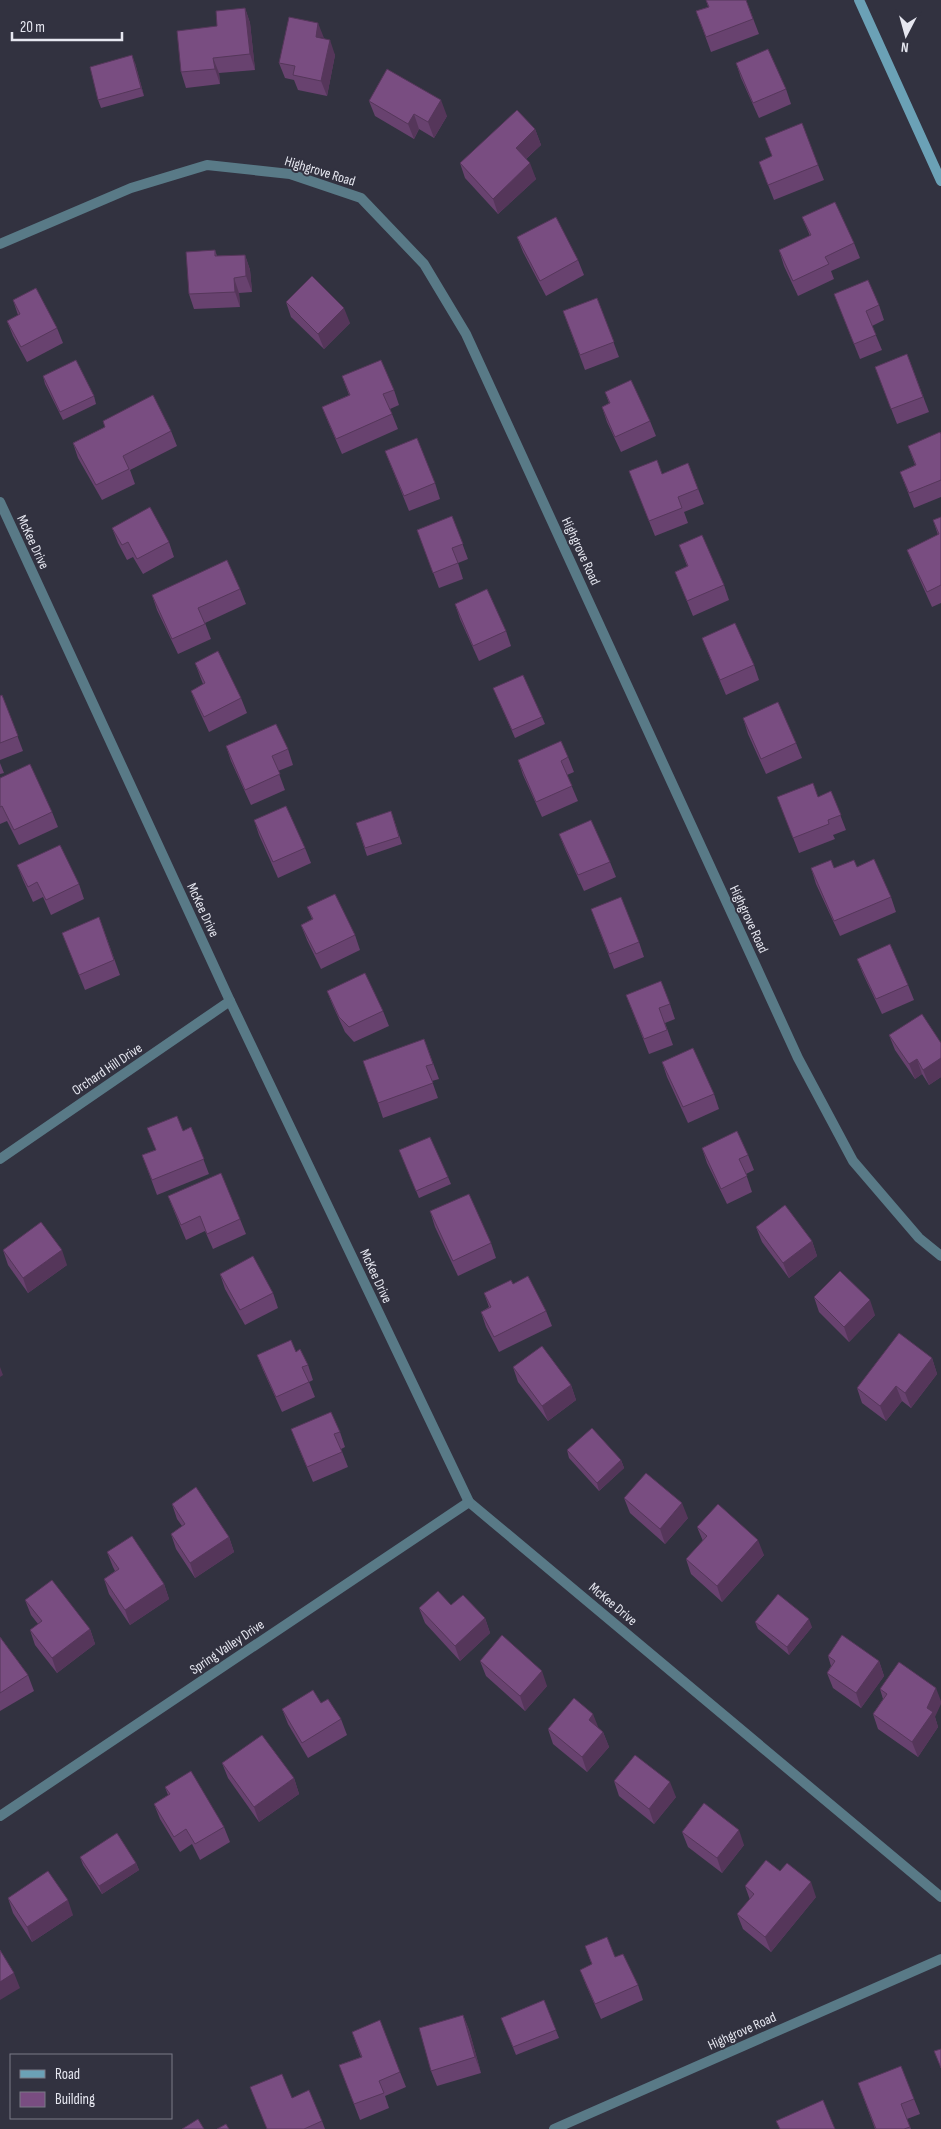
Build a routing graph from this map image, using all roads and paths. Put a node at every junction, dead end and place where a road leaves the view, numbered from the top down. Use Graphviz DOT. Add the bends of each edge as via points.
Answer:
graph roads {
  1 [pos="859,0"];
  2 [pos="941,181"];
  3 [pos="0,244"];
  4 [pos="0,502"];
  5 [pos="230,1001"];
  6 [pos="0,1159"];
  7 [pos="941,1256"];
  8 [pos="469,1502"];
  9 [pos="0,1816"];
  10 [pos="941,1897"];
  11 [pos="941,1959"];
  12 [pos="554,2129"];
  1 -- 2 [label="street"];
  3 -- 7 [label="street, Highgrove Road" via="130,188 207,165 290,174 361,198 424,264 466,334 798,1058 853,1161 920,1238"];
  4 -- 5 [label="street, McKee Drive"];
  5 -- 6 [label="street, Orchard Hill Drive"];
  5 -- 8 [label="street, McKee Drive"];
  8 -- 9 [label="street, Spring Valley Drive"];
  8 -- 10 [label="street, McKee Drive"];
  11 -- 12 [label="street, Highgrove Road"];
}
